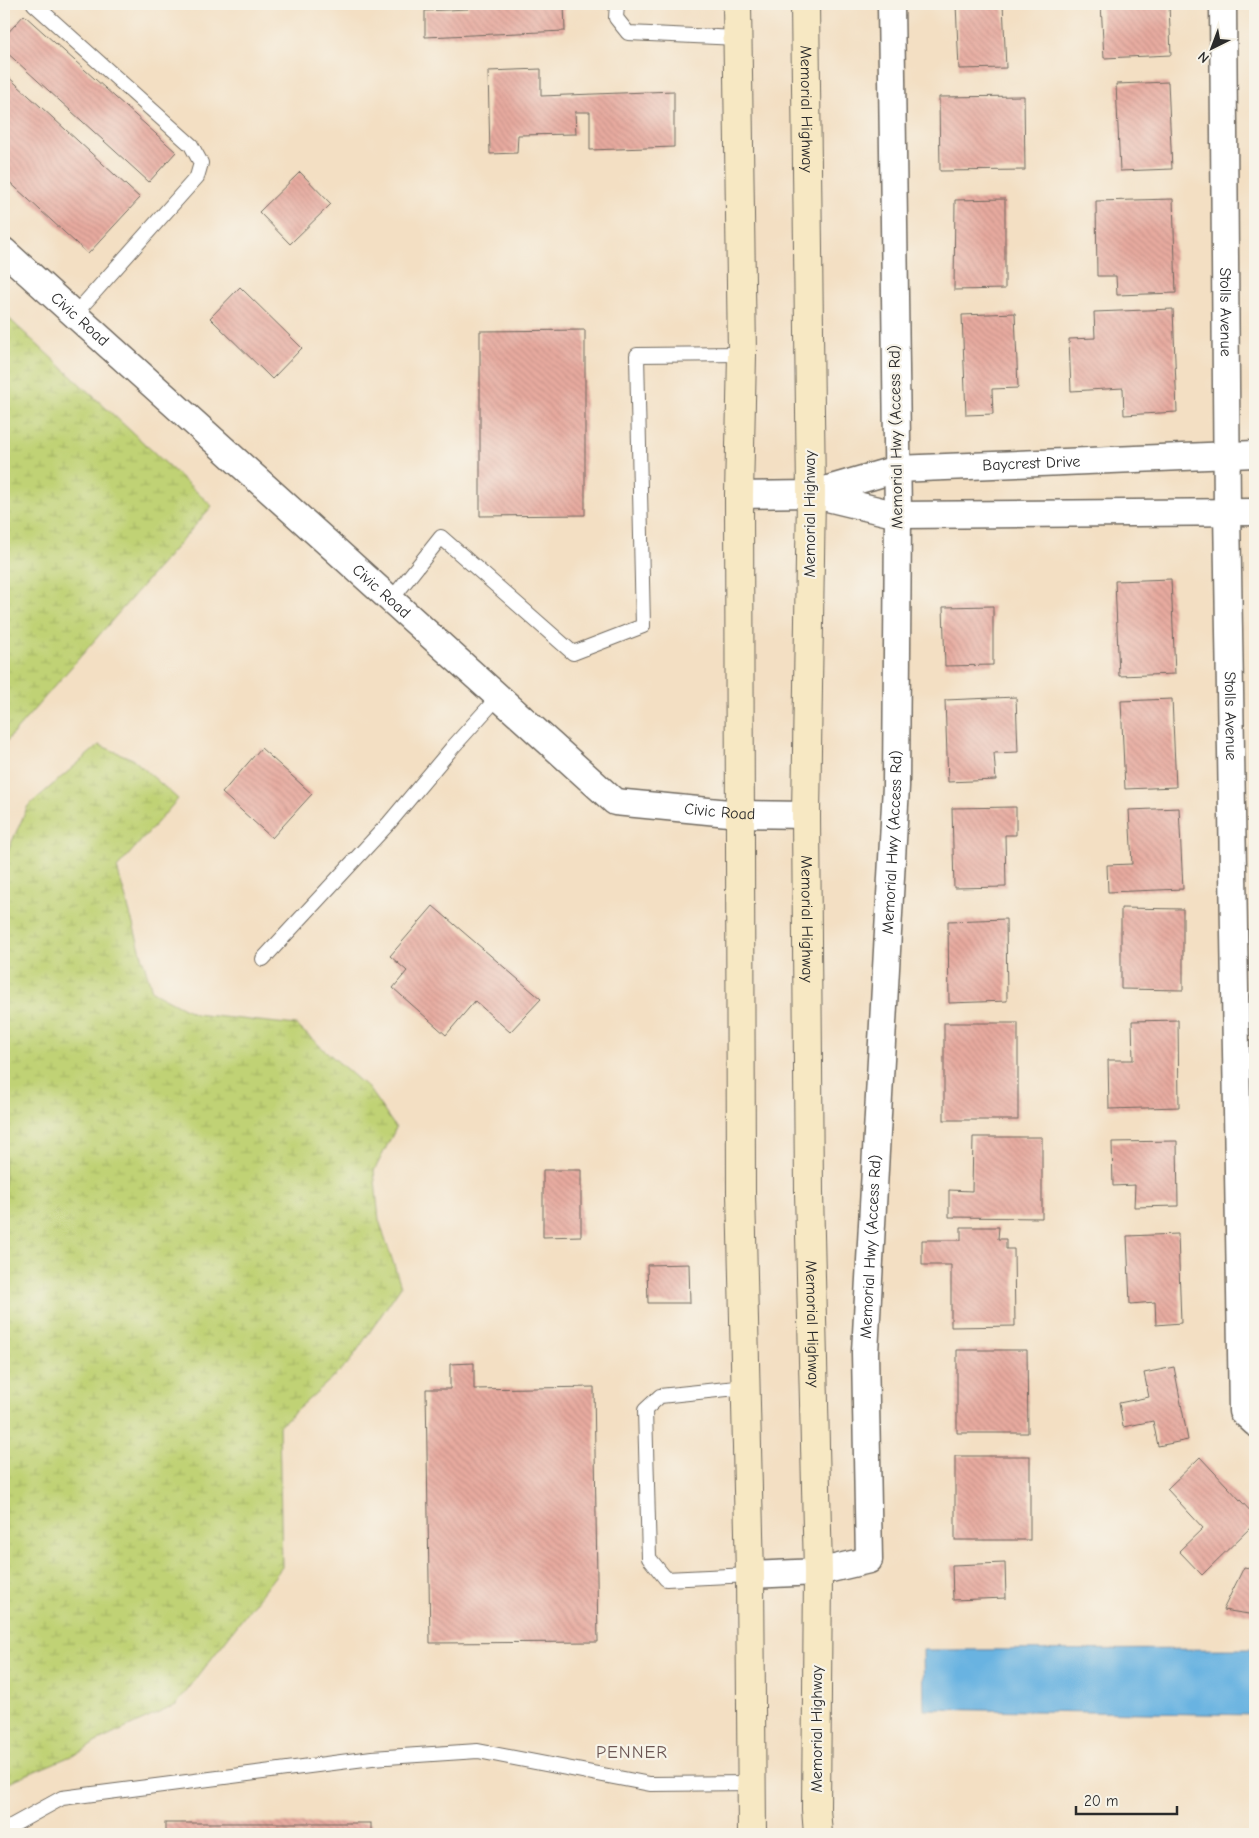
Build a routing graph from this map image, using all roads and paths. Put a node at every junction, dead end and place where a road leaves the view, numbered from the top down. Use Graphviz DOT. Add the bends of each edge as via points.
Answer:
graph roads {
  1 [pos="34,4"];
  2 [pos="617,4"];
  3 [pos="737,4"];
  4 [pos="804,4"];
  5 [pos="891,4"];
  6 [pos="1223,4"];
  7 [pos="738,38"];
  8 [pos="4,251"];
  9 [pos="74,315"];
  10 [pos="742,354"];
  11 [pos="1255,454"];
  12 [pos="1226,455"];
  13 [pos="897,469"];
  14 [pos="810,494"];
  15 [pos="739,495"];
  16 [pos="1227,511"];
  17 [pos="1255,512"];
  18 [pos="898,515"];
  19 [pos="390,600"];
  20 [pos="498,697"];
  21 [pos="739,814"];
  22 [pos="806,815"];
  23 [pos="263,959"];
  24 [pos="746,1387"];
  25 [pos="1255,1423"];
  26 [pos="818,1572"];
  27 [pos="750,1575"];
  28 [pos="752,1783"];
  29 [pos="4,1830"];
  30 [pos="752,1834"];
  31 [pos="818,1834"];
  1 -- 9 [label="lane" via="191,145 201,163 197,177"];
  2 -- 7 [label="lane" via="616,18 628,33"];
  3 -- 7 [label="main road"];
  4 -- 14 [label="main road, Memorial Highway"];
  5 -- 13 [label="street, Memorial Hwy (Access Rd)"];
  6 -- 12 [label="street, Stolls Avenue"];
  7 -- 10 [label="main road"];
  8 -- 9 [label="street, Civic Road"];
  9 -- 19 [label="street, Civic Road"];
  10 -- 15 [label="main road"];
  10 -- 19 [label="lane" via="638,355 643,626 573,653 441,537"];
  11 -- 12 [label="street, Baycrest Drive"];
  12 -- 13 [label="street, Baycrest Drive"];
  12 -- 16 [label="street, Stolls Avenue"];
  13 -- 14 [label="street, Baycrest Drive"];
  13 -- 18 [label="street, Memorial Hwy (Access Rd)"];
  14 -- 15 [label="street, Baycrest Drive"];
  14 -- 18 [label="street, Baycrest Drive"];
  14 -- 22 [label="main road, Memorial Highway"];
  15 -- 21 [label="main road"];
  16 -- 17 [label="street, Baycrest Drive"];
  16 -- 18 [label="street, Baycrest Drive"];
  16 -- 25 [label="street, Stolls Avenue" via="1242,1412"];
  18 -- 26 [label="street, Memorial Hwy (Access Rd)" via="896,786 865,1352 868,1560"];
  19 -- 20 [label="street, Civic Road"];
  20 -- 21 [label="street, Civic Road" via="615,802"];
  20 -- 23 [label="lane" via="389,823"];
  21 -- 22 [label="street, Civic Road"];
  21 -- 24 [label="main road"];
  22 -- 26 [label="main road, Memorial Highway" via="809,1192"];
  24 -- 27 [label="main road"];
  24 -- 27 [label="lane" via="660,1396 645,1410 649,1558 666,1579"];
  26 -- 27 [label="street, Memorial Hwy (Access Rd)"];
  26 -- 31 [label="main road, Memorial Highway"];
  27 -- 28 [label="main road"];
  28 -- 29 [label="lane" via="650,1784 478,1751 372,1758 62,1798"];
  28 -- 30 [label="main road"];
}
